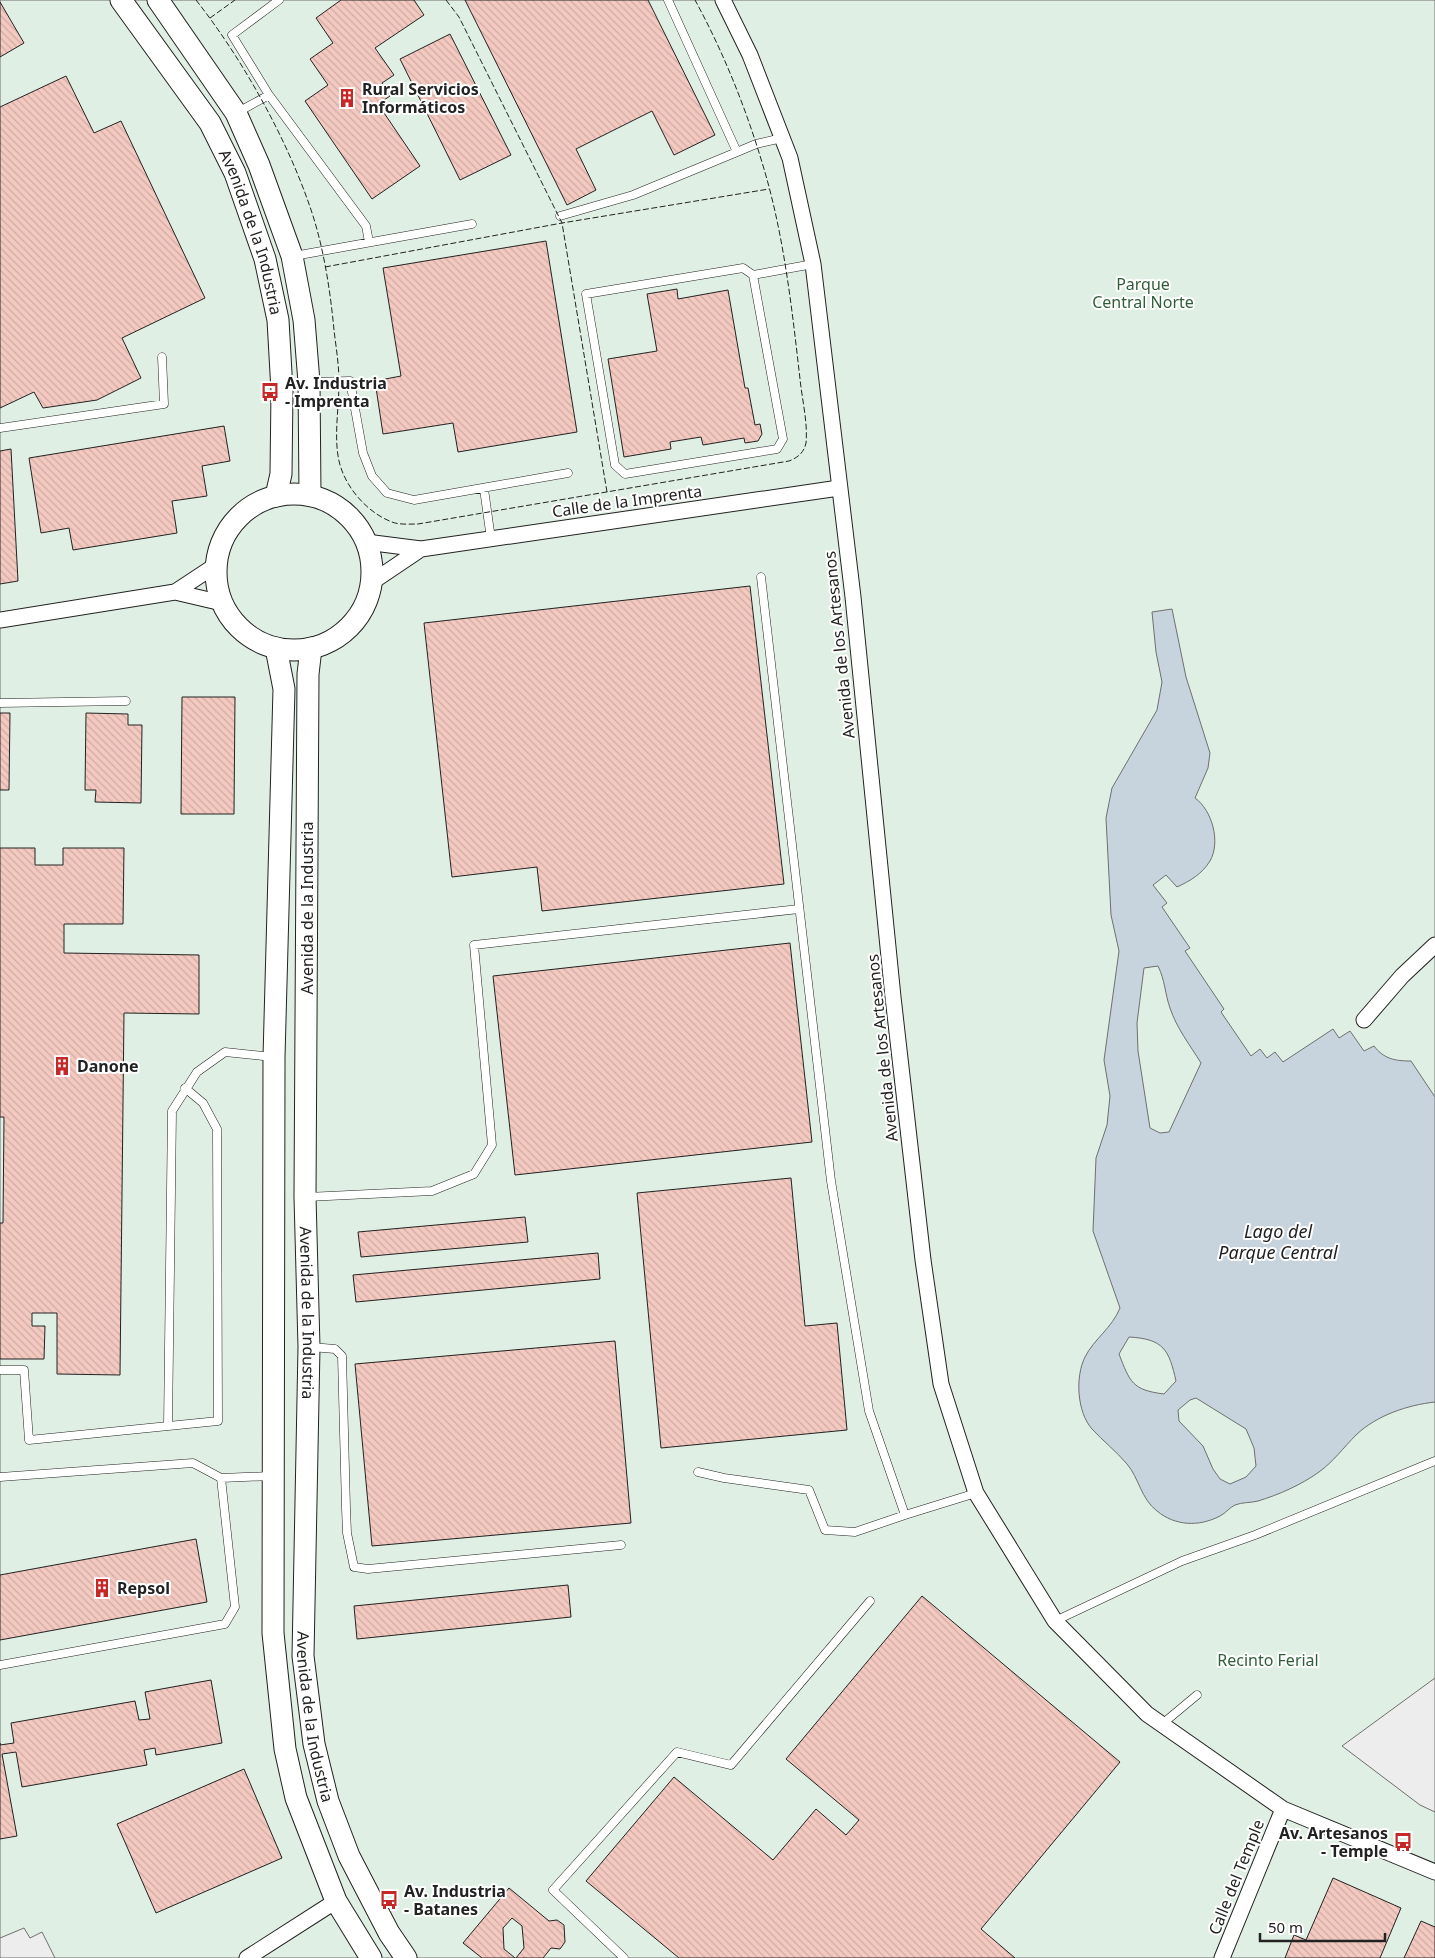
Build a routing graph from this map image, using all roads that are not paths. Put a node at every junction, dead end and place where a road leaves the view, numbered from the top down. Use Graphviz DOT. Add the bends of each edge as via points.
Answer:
graph roads {
  1 [pos="120,0"];
  2 [pos="158,0"];
  3 [pos="280,0"];
  4 [pos="668,0"];
  5 [pos="723,0"];
  6 [pos="269,95"];
  7 [pos="236,113"];
  8 [pos="782,138"];
  9 [pos="737,152"];
  10 [pos="560,216"];
  11 [pos="472,224"];
  12 [pos="370,242"];
  13 [pos="292,256"];
  14 [pos="813,264"];
  15 [pos="753,275"];
  16 [pos="162,357"];
  17 [pos="309,382"];
  18 [pos="0,428"];
  19 [pos="568,473"];
  20 [pos="839,488"];
  21 [pos="484,489"];
  22 [pos="310,495"];
  23 [pos="276,496"];
  24 [pos="491,538"];
  25 [pos="366,542"];
  26 [pos="421,549"];
  27 [pos="216,565"];
  28 [pos="761,577"];
  29 [pos="372,582"];
  30 [pos="175,592"];
  31 [pos="222,603"];
  32 [pos="0,620"];
  33 [pos="276,648"];
  34 [pos="311,648"];
  35 [pos="126,701"];
  36 [pos="0,703"];
  37 [pos="799,909"];
  38 [pos="1435,945"];
  39 [pos="1364,1020"];
  40 [pos="274,1057"];
  41 [pos="185,1088"];
  42 [pos="305,1197"];
  43 [pos="309,1347"];
  44 [pos="0,1370"];
  45 [pos="168,1426"];
  46 [pos="1435,1461"];
  47 [pos="698,1472"];
  48 [pos="273,1476"];
  49 [pos="0,1477"];
  50 [pos="221,1478"];
  51 [pos="976,1493"];
  52 [pos="905,1516"];
  53 [pos="621,1545"];
  54 [pos="870,1601"];
  55 [pos="1055,1622"];
  56 [pos="0,1665"];
  57 [pos="1197,1695"];
  58 [pos="1161,1725"];
  59 [pos="1283,1809"];
  60 [pos="1435,1872"];
  61 [pos="336,1901"];
  62 [pos="247,1958"];
  63 [pos="371,1958"];
  64 [pos="406,1958"];
  65 [pos="624,1958"];
  66 [pos="1222,1958"];
  1 -- 23 [label="street, Avenida de la Industria" via="210,123 235,173 265,259 278,320 282,390 281,474"];
  2 -- 7 [label="street, Avenida de la Industria"];
  3 -- 6 [label="lane" via="232,34"];
  4 -- 9 [label="lane"];
  5 -- 8 [label="street, Avenida de los Artesanos" via="750,55"];
  6 -- 7 [label="lane"];
  6 -- 12 [label="lane" via="366,226"];
  7 -- 13 [label="street, Avenida de la Industria"];
  8 -- 9 [label="lane"];
  8 -- 14 [label="street, Avenida de los Artesanos" via="790,158"];
  9 -- 10 [label="lane" via="632,195"];
  11 -- 12 [label="lane"];
  12 -- 13 [label="lane"];
  13 -- 17 [label="street, Avenida de la Industria" via="304,320"];
  14 -- 15 [label="lane"];
  14 -- 20 [label="street, Avenida de los Artesanos"];
  15 -- 15 [label="lane" via="783,439 777,449 625,474 615,465 586,294 743,268"];
  16 -- 18 [label="lane" via="164,404"];
  17 -- 21 [label="lane" via="350,381 363,453 372,476 387,493 414,500"];
  17 -- 22 [label="street, Avenida de la Industria"];
  19 -- 21 [label="lane"];
  20 -- 24 [label="street, Calle de la Imprenta"];
  20 -- 51 [label="street, Avenida de los Artesanos" via="923,1260 941,1384"];
  21 -- 24 [label="lane"];
  22 -- 23 [label="street"];
  22 -- 25 [label="street" via="334,504 353,520"];
  23 -- 27 [label="street" via="253,505 234,521 222,541"];
  24 -- 26 [label="street, Calle de la Imprenta"];
  25 -- 26 [label="street, Calle de la Imprenta"];
  25 -- 29 [label="street" via="372,561"];
  26 -- 29 [label="street, Calle de la Imprenta"];
  27 -- 30 [label="street"];
  27 -- 31 [label="street"];
  28 -- 37 [label="lane"];
  29 -- 34 [label="street" via="365,604 352,624 333,639"];
  30 -- 31 [label="street"];
  30 -- 32 [label="street"];
  31 -- 33 [label="street" via="235,623 254,639"];
  33 -- 34 [label="street"];
  33 -- 40 [label="street, Avenida de la Industria" via="284,689"];
  34 -- 42 [label="street, Avenida de la Industria" via="308,674"];
  35 -- 36 [label="lane"];
  37 -- 42 [label="lane" via="474,945 492,1145 474,1174 432,1191"];
  37 -- 52 [label="lane" via="831,1181 869,1411"];
  38 -- 39 [label="street" via="1402,976"];
  40 -- 41 [label="lane" via="225,1052 197,1072"];
  40 -- 48 [label="street, Avenida de la Industria"];
  41 -- 45 [label="lane" via="172,1111"];
  41 -- 45 [label="lane" via="203,1103 218,1129 218,1421"];
  42 -- 43 [label="street, Avenida de la Industria"];
  43 -- 53 [label="lane" via="335,1349 342,1356 346,1508 354,1567 368,1569"];
  43 -- 64 [label="street, Avenida de la Industria" via="304,1656 314,1744 328,1801 349,1856 389,1933"];
  44 -- 45 [label="lane" via="24,1370 30,1440"];
  46 -- 55 [label="lane" via="1255,1535 1182,1561"];
  47 -- 52 [label="lane" via="809,1490 825,1530 855,1532"];
  48 -- 50 [label="lane"];
  48 -- 61 [label="street, Avenida de la Industria" via="273,1633 285,1749 296,1798"];
  49 -- 50 [label="lane" via="193,1463"];
  50 -- 56 [label="lane" via="235,1607 225,1624"];
  51 -- 52 [label="lane"];
  51 -- 55 [label="street, Avenida de los Artesanos"];
  54 -- 65 [label="lane" via="731,1765 677,1752 552,1890"];
  55 -- 58 [label="street, Avenida de los Artesanos"];
  57 -- 58 [label="lane"];
  58 -- 59 [label="street, Avenida de los Artesanos"];
  59 -- 60 [label="street, Avenida de los Artesanos"];
  59 -- 66 [label="street, Calle del Temple"];
  61 -- 62 [label="street"];
  61 -- 63 [label="street, Avenida de la Industria"];
}
